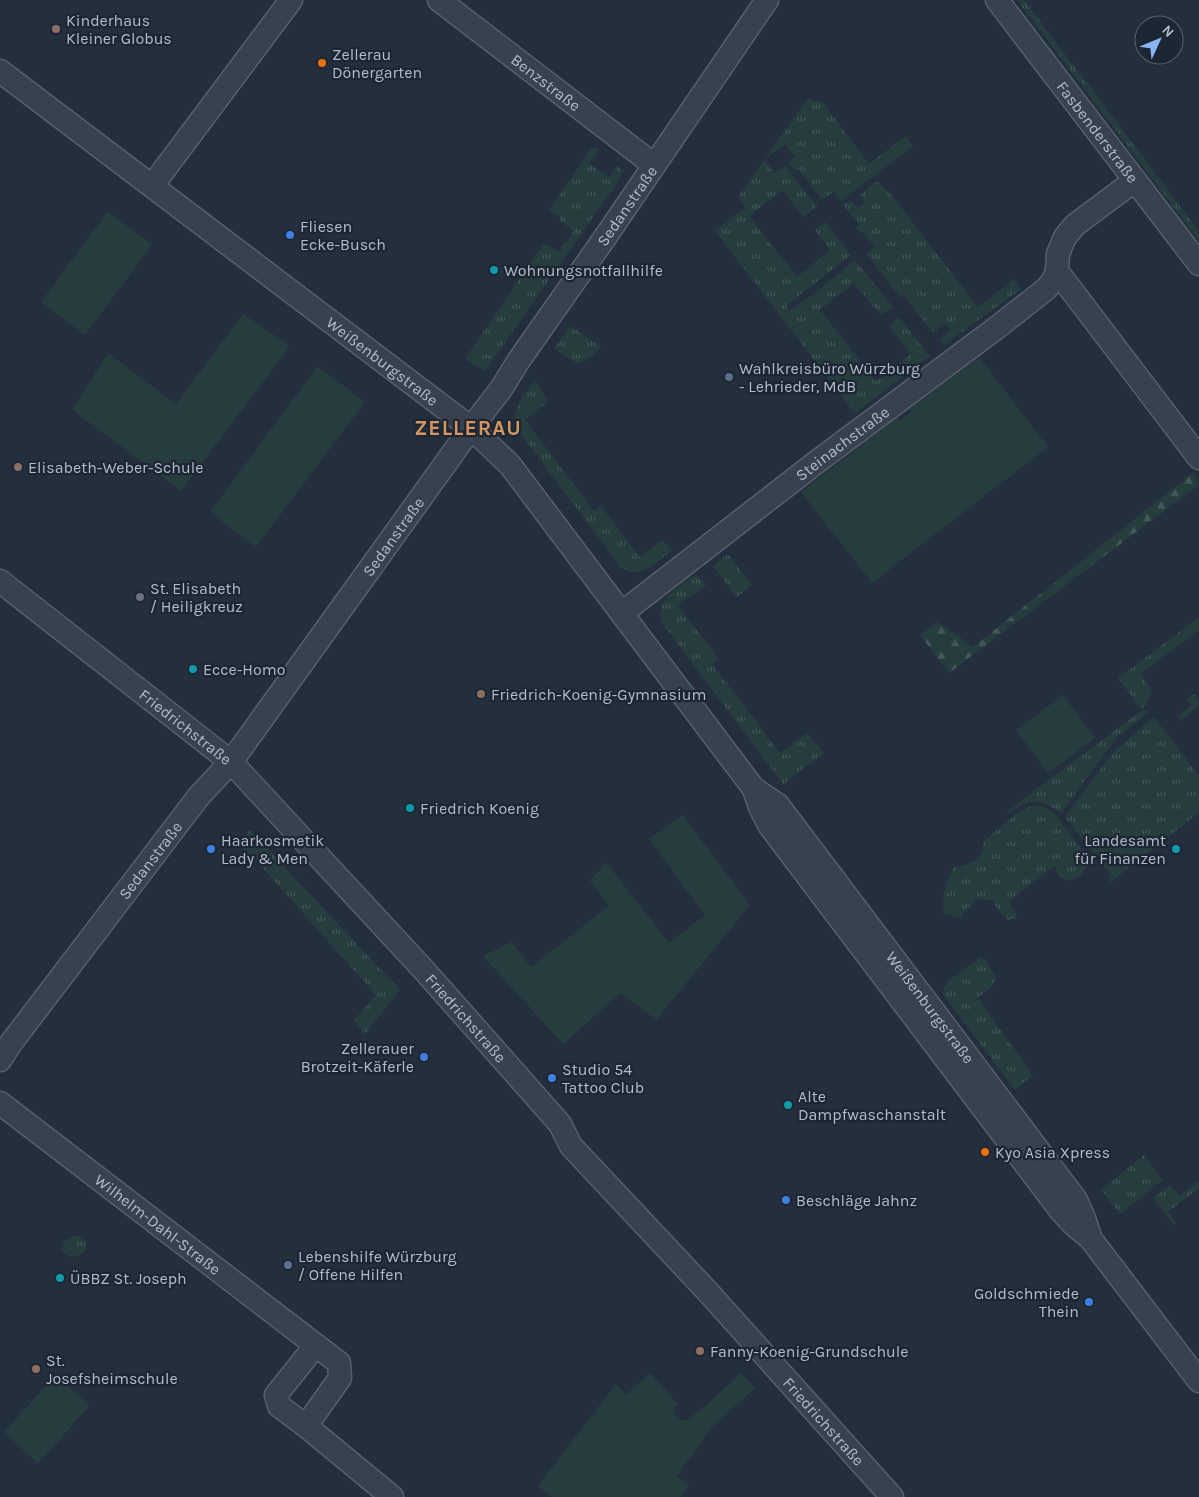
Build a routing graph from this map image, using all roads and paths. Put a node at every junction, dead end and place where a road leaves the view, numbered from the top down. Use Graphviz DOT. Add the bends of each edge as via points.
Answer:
graph roads {
  1 [pos="290,0"];
  2 [pos="439,0"];
  3 [pos="997,0"];
  4 [pos="762,2"];
  5 [pos="0,72"];
  6 [pos="654,165"];
  7 [pos="1134,180"];
  8 [pos="152,186"];
  9 [pos="1199,264"];
  10 [pos="1057,271"];
  11 [pos="471,428"];
  12 [pos="1199,458"];
  13 [pos="0,581"];
  14 [pos="622,613"];
  15 [pos="231,762"];
  16 [pos="4,1046"];
  17 [pos="0,1103"];
  18 [pos="315,1346"];
  19 [pos="1199,1381"];
  20 [pos="306,1426"];
  21 [pos="885,1495"];
  22 [pos="392,1497"];
  1 -- 8 [label="street"];
  2 -- 6 [label="street, Benzstraße"];
  3 -- 7 [label="street, Fasbenderstraße"];
  4 -- 6 [label="street, Sedanstraße"];
  5 -- 8 [label="street, Weißenburgstraße"];
  6 -- 11 [label="street, Sedanstraße"];
  7 -- 9 [label="street, Fasbenderstraße"];
  7 -- 10 [label="street, Steinachstraße" via="1064,237"];
  8 -- 11 [label="street, Weißenburgstraße"];
  10 -- 12 [label="street"];
  10 -- 14 [label="street, Steinachstraße" via="1046,289"];
  11 -- 14 [label="street, Weißenburgstraße" via="510,465"];
  11 -- 15 [label="street, Sedanstraße"];
  13 -- 15 [label="street, Friedrichstraße"];
  14 -- 19 [label="street, Weißenburgstraße" via="754,789 778,805 1060,1178 1078,1204 1090,1238"];
  15 -- 16 [label="street, Sedanstraße" via="199,796"];
  15 -- 21 [label="street, Friedrichstraße" via="423,968 560,1124 570,1146 708,1292"];
  17 -- 18 [label="street, Wilhelm-Dahl-Straße"];
  18 -- 20 [label="street, Wilhelm-Dahl-Straße" via="339,1363 340,1378"];
  18 -- 20 [label="street" via="276,1395 279,1406"];
  20 -- 22 [label="street"];
}
